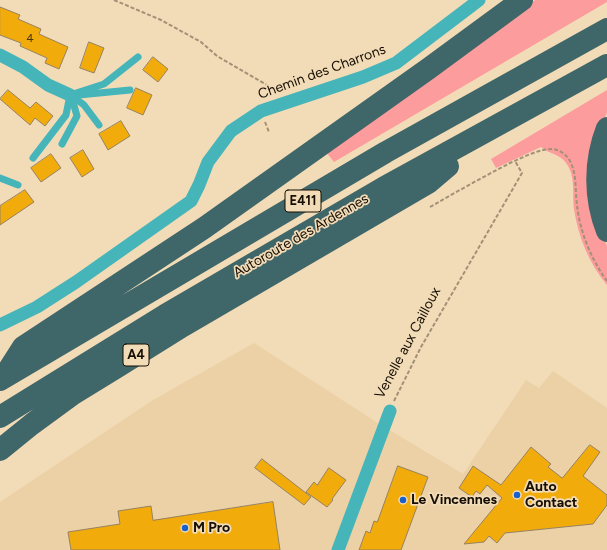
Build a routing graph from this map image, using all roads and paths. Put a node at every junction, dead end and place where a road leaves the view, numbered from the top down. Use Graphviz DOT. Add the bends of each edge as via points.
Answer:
graph roads {
  1 [pos="114,0"];
  2 [pos="479,0"];
  3 [pos="522,0"];
  4 [pos="607,29"];
  5 [pos="0,54"];
  6 [pos="138,57"];
  7 [pos="607,65"];
  8 [pos="607,80"];
  9 [pos="130,90"];
  10 [pos="70,95"];
  11 [pos="293,100"];
  12 [pos="99,126"];
  13 [pos="607,128"];
  14 [pos="62,144"];
  15 [pos="33,158"];
  16 [pos="515,161"];
  17 [pos="448,166"];
  18 [pos="0,178"];
  19 [pos="18,186"];
  20 [pos="430,207"];
  21 [pos="607,231"];
  22 [pos="607,281"];
  23 [pos="165,315"];
  24 [pos="0,325"];
  25 [pos="1,380"];
  26 [pos="390,411"];
  27 [pos="0,417"];
  28 [pos="0,450"];
  29 [pos="338,550"];
  1 -- 11 [label="path" via="161,20 202,42 217,56"];
  2 -- 11 [label="street, Chemin des Charrons" via="396,63 363,77"];
  3 -- 25 [label="highway" via="204,228 23,347"];
  4 -- 25 [label="highway, Autoroute des Ardennes / E411" via="386,152"];
  5 -- 10 [label="street" via="48,85"];
  6 -- 10 [label="lane" via="104,84"];
  7 -- 23 [label="highway, Autoroute des Ardennes / E411" via="383,188"];
  8 -- 17 [label="highway"];
  9 -- 10 [label="lane"];
  10 -- 12 [label="lane" via="84,105"];
  10 -- 14 [label="lane" via="77,116"];
  10 -- 15 [label="lane" via="66,115"];
  11 -- 24 [label="street, Chemin des Charrons" via="261,111 230,131 208,162 191,201 76,282 37,307"];
  13 -- 21 [label="highway" via="598,164 597,190"];
  16 -- 20 [label="path"];
  16 -- 22 [label="path" via="541,150 555,149 564,153 572,163 580,222 587,247"];
  16 -- 26 [label="path, Venelle aux Cailloux" via="522,173 421,347"];
  17 -- 23 [label="highway" via="208,304"];
  17 -- 28 [label="highway, A4" via="428,183 196,318 73,394"];
  18 -- 19 [label="lane"];
  23 -- 27 [label="highway, Autoroute des Ardennes / E411"];
  26 -- 29 [label="street, Venelle aux Cailloux"];
}
